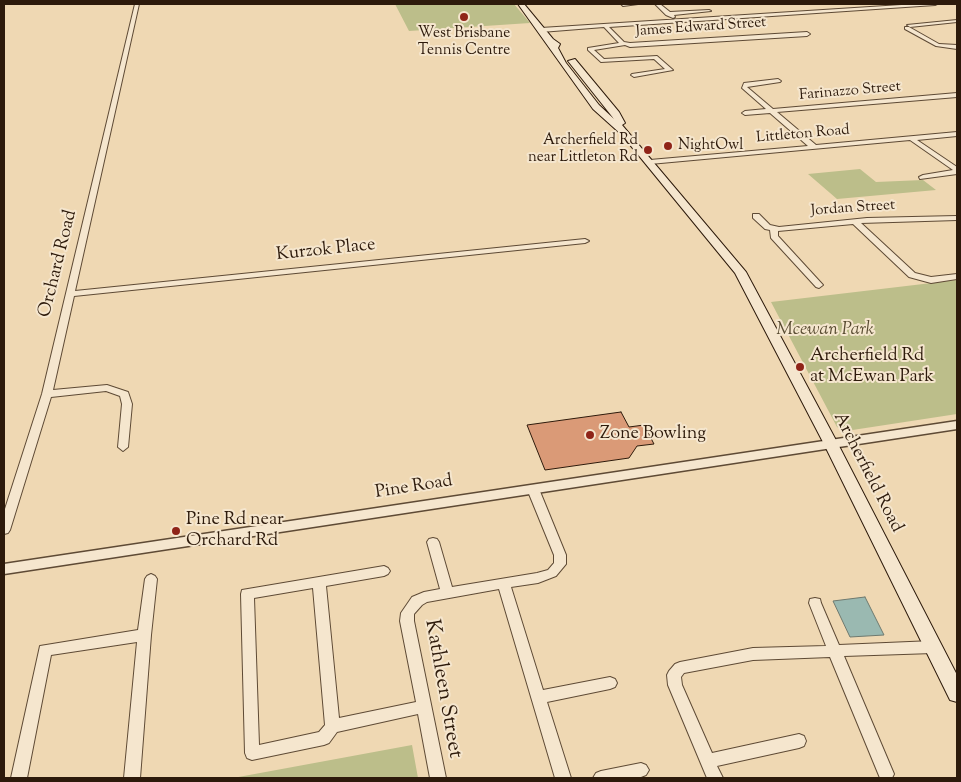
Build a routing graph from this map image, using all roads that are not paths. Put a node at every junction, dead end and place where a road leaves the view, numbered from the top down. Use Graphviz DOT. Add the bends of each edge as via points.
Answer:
graph roads {
  1 [pos="137,4"];
  2 [pos="520,4"];
  3 [pos="623,4"];
  4 [pos="636,4"];
  5 [pos="657,4"];
  6 [pos="935,4"];
  7 [pos="908,5"];
  8 [pos="709,11"];
  9 [pos="668,14"];
  10 [pos="677,21"];
  11 [pos="957,21"];
  12 [pos="948,22"];
  13 [pos="605,26"];
  14 [pos="957,26"];
  15 [pos="541,30"];
  16 [pos="807,34"];
  17 [pos="625,44"];
  18 [pos="957,47"];
  19 [pos="634,75"];
  20 [pos="778,81"];
  21 [pos="766,82"];
  22 [pos="772,86"];
  23 [pos="957,95"];
  24 [pos="772,111"];
  25 [pos="744,113"];
  26 [pos="957,134"];
  27 [pos="912,138"];
  28 [pos="814,147"];
  29 [pos="650,162"];
  30 [pos="957,171"];
  31 [pos="923,177"];
  32 [pos="756,216"];
  33 [pos="957,218"];
  34 [pos="854,221"];
  35 [pos="774,229"];
  36 [pos="585,241"];
  37 [pos="957,277"];
  38 [pos="819,285"];
  39 [pos="70,294"];
  40 [pos="46,394"];
  41 [pos="957,425"];
  42 [pos="831,444"];
  43 [pos="123,447"];
  44 [pos="533,488"];
  45 [pos="4,530"];
  46 [pos="433,542"];
  47 [pos="4,569"];
  48 [pos="384,571"];
  49 [pos="151,578"];
  50 [pos="319,582"];
  51 [pos="504,584"];
  52 [pos="447,593"];
  53 [pos="815,603"];
  54 [pos="144,635"];
  55 [pos="933,647"];
  56 [pos="834,650"];
  57 [pos="610,683"];
  58 [pos="957,694"];
  59 [pos="539,697"];
  60 [pos="424,707"];
  61 [pos="332,726"];
  62 [pos="799,742"];
  63 [pos="708,761"];
  64 [pos="641,770"];
  65 [pos="886,774"];
  66 [pos="19,778"];
  67 [pos="132,778"];
  68 [pos="438,778"];
  69 [pos="563,778"];
  70 [pos="601,778"];
  71 [pos="715,778"];
  1 -- 39 [label="street, Orchard Road"];
  2 -- 15 [label="main road, Archerfield Road"];
  3 -- 4 [label="street"];
  5 -- 9 [label="street"];
  6 -- 7 [label="street"];
  7 -- 10 [label="street"];
  8 -- 9 [label="street"];
  9 -- 10 [label="street"];
  10 -- 13 [label="street"];
  11 -- 12 [label="street"];
  12 -- 14 [label="street"];
  12 -- 18 [label="street" via="908,26 938,45"];
  13 -- 15 [label="street"];
  13 -- 17 [label="street, James Edward Street"];
  15 -- 29 [label="main road, Archerfield Road" via="596,107"];
  16 -- 17 [label="street, James Edward Street"];
  17 -- 19 [label="street" via="590,49 603,61 655,57 671,73"];
  20 -- 21 [label="street"];
  21 -- 22 [label="street"];
  21 -- 24 [label="street" via="744,87"];
  23 -- 24 [label="street, Farinazzo Street"];
  24 -- 25 [label="street, Farinazzo Street"];
  24 -- 28 [label="street"];
  26 -- 27 [label="street, Littleton Road"];
  27 -- 28 [label="street, Littleton Road"];
  27 -- 30 [label="street"];
  28 -- 29 [label="street, Littleton Road"];
  29 -- 42 [label="main road, Archerfield Road" via="740,272"];
  30 -- 31 [label="street"];
  32 -- 35 [label="street" via="764,225"];
  33 -- 34 [label="street, Jordan Street"];
  34 -- 35 [label="street, Jordan Street"];
  34 -- 37 [label="street" via="912,276 931,280"];
  35 -- 38 [label="street" via="774,236"];
  36 -- 39 [label="street, Kurzok Place"];
  39 -- 40 [label="street, Orchard Road"];
  40 -- 43 [label="street" via="106,388 124,394 127,404"];
  40 -- 45 [label="street, Orchard Road"];
  41 -- 42 [label="street, Pine Road"];
  42 -- 44 [label="street, Pine Road"];
  42 -- 55 [label="main road, Archerfield Road"];
  44 -- 47 [label="street, Pine Road"];
  44 -- 51 [label="street, Kathleen Street" via="560,554 560,564 546,576"];
  46 -- 52 [label="street"];
  48 -- 50 [label="street"];
  49 -- 54 [label="street"];
  50 -- 61 [label="street"];
  50 -- 61 [label="street" via="247,594 252,753 324,738"];
  51 -- 52 [label="street, Kathleen Street"];
  51 -- 59 [label="street"];
  52 -- 60 [label="street, Kathleen Street" via="417,601 408,613"];
  53 -- 56 [label="street"];
  54 -- 66 [label="street" via="45,650"];
  54 -- 67 [label="street"];
  55 -- 56 [label="street"];
  55 -- 58 [label="main road, Archerfield Road"];
  56 -- 63 [label="street" via="753,654 680,668 674,675 675,686"];
  56 -- 65 [label="street"];
  57 -- 59 [label="street"];
  59 -- 69 [label="street"];
  60 -- 61 [label="street"];
  60 -- 68 [label="street, Kathleen Street"];
  62 -- 63 [label="street"];
  63 -- 71 [label="street"];
  64 -- 70 [label="street"];
}
